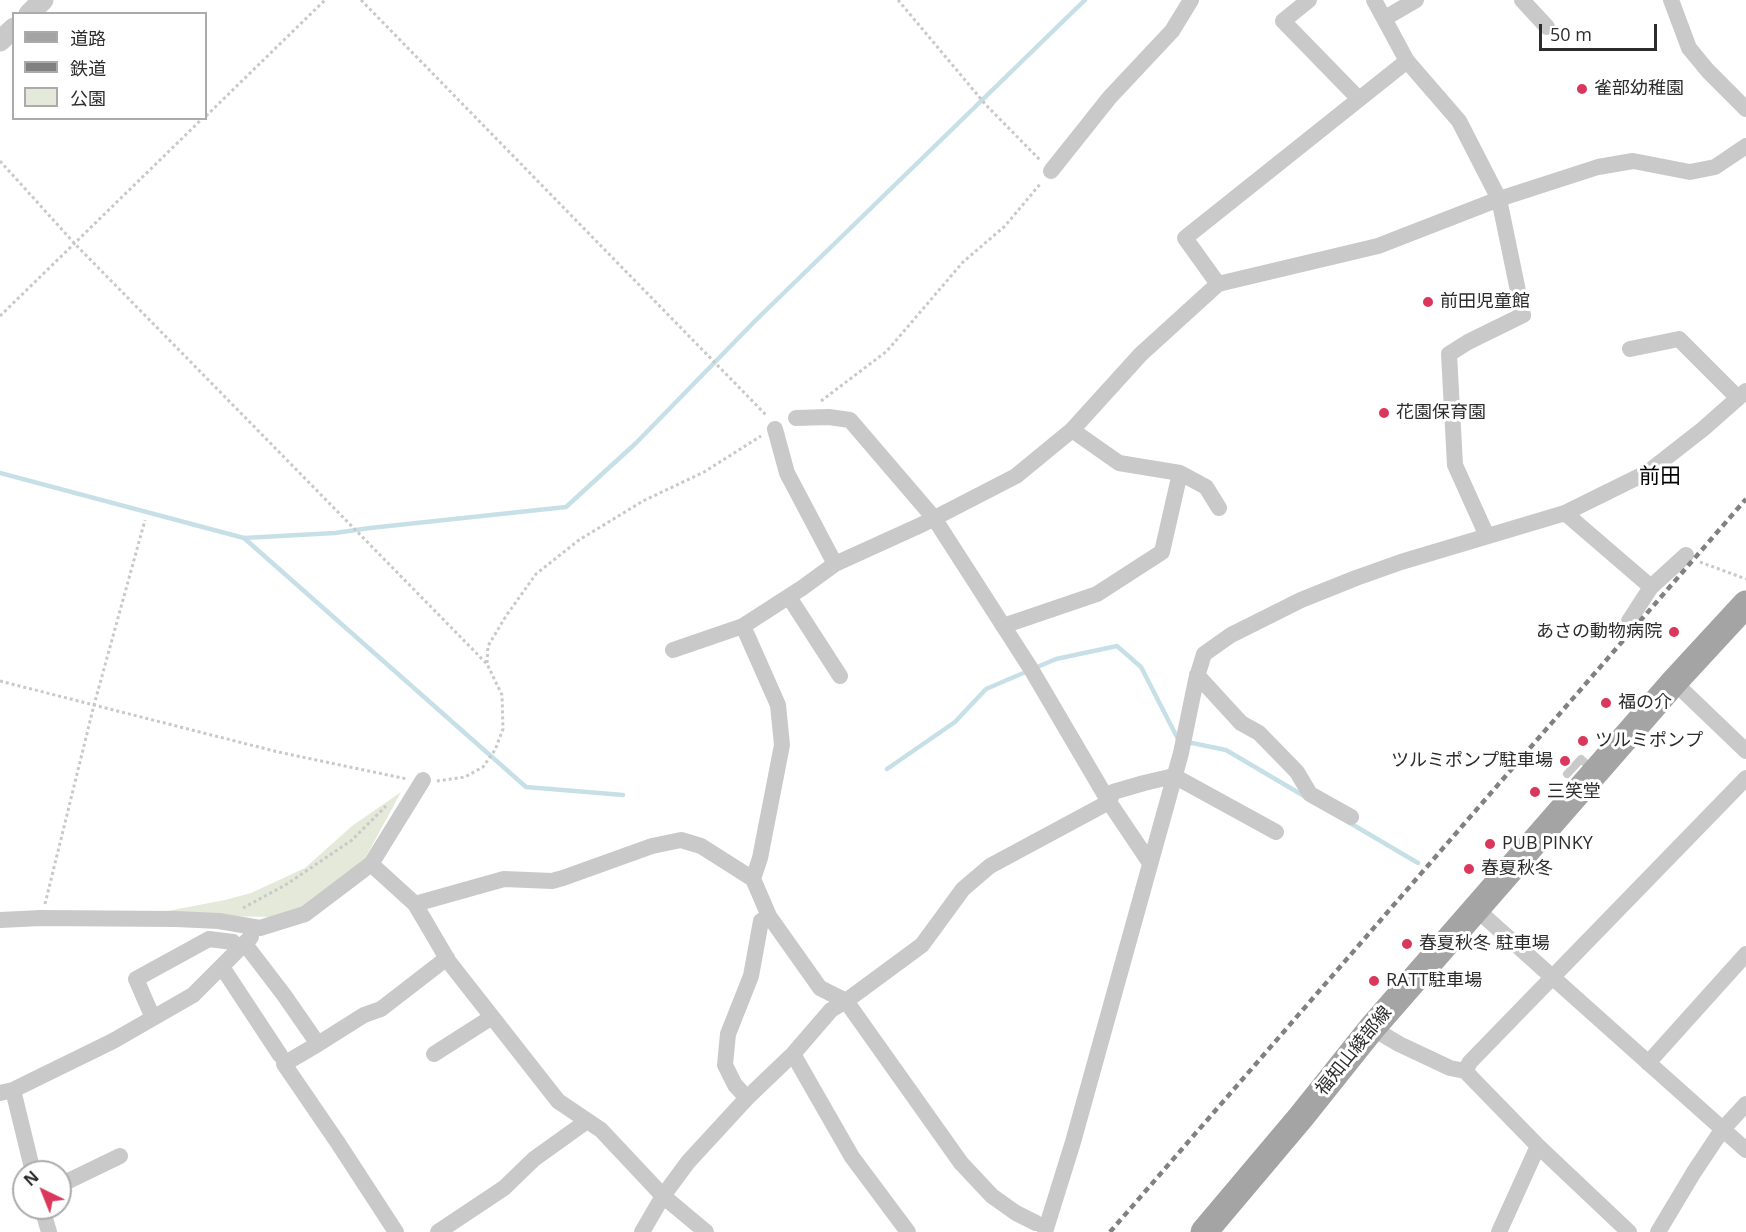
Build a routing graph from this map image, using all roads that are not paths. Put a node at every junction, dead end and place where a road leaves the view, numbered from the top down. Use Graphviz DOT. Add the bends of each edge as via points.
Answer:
graph roads {
  1 [pos="44,0"];
  2 [pos="1191,0"];
  3 [pos="1309,0"];
  4 [pos="1374,0"];
  5 [pos="1416,0"];
  6 [pos="1522,0"];
  7 [pos="1671,0"];
  8 [pos="31,12"];
  9 [pos="1385,18"];
  10 [pos="1547,27"];
  11 [pos="12,30"];
  12 [pos="0,41"];
  13 [pos="1407,61"];
  14 [pos="1359,99"];
  15 [pos="1746,109"];
  16 [pos="1746,146"];
  17 [pos="1051,171"];
  18 [pos="1499,199"];
  19 [pos="1218,284"];
  20 [pos="1630,349"];
  21 [pos="1742,394"];
  22 [pos="796,418"];
  23 [pos="775,429"];
  24 [pos="1072,430"];
  25 [pos="1180,473"];
  26 [pos="1219,508"];
  27 [pos="1565,513"];
  28 [pos="934,518"];
  29 [pos="1487,536"];
  30 [pos="1686,555"];
  31 [pos="835,564"];
  32 [pos="1651,587"];
  33 [pos="789,597"];
  34 [pos="1746,604"];
  35 [pos="1629,621"];
  36 [pos="743,626"];
  37 [pos="1003,626"];
  38 [pos="673,650"];
  39 [pos="1197,675"];
  40 [pos="840,676"];
  41 [pos="1674,682"];
  42 [pos="1746,751"];
  43 [pos="1596,773"];
  44 [pos="1567,774"];
  45 [pos="1174,776"];
  46 [pos="1746,778"];
  47 [pos="423,780"];
  48 [pos="1109,802"];
  49 [pos="1351,817"];
  50 [pos="1276,831"];
  51 [pos="1150,863"];
  52 [pos="371,864"];
  53 [pos="753,879"];
  54 [pos="415,904"];
  55 [pos="1475,908"];
  56 [pos="769,916"];
  57 [pos="0,920"];
  58 [pos="260,928"];
  59 [pos="242,946"];
  60 [pos="1746,954"];
  61 [pos="447,958"];
  62 [pos="222,967"];
  63 [pos="1554,978"];
  64 [pos="846,1001"];
  65 [pos="492,1017"];
  66 [pos="153,1018"];
  67 [pos="1372,1028"];
  68 [pos="318,1044"];
  69 [pos="434,1054"];
  70 [pos="793,1054"];
  71 [pos="280,1055"];
  72 [pos="1648,1063"];
  73 [pos="1465,1071"];
  74 [pos="7,1091"];
  75 [pos="747,1098"];
  76 [pos="1746,1104"];
  77 [pos="587,1121"];
  78 [pos="1722,1130"];
  79 [pos="1538,1146"];
  80 [pos="1746,1150"];
  81 [pos="120,1156"];
  82 [pos="29,1160"];
  83 [pos="72,1179"];
  84 [pos="663,1196"];
  85 [pos="1038,1228"];
  86 [pos="442,1231"];
  87 [pos="396,1232"];
  88 [pos="642,1232"];
  89 [pos="706,1232"];
  90 [pos="908,1232"];
  91 [pos="1204,1232"];
  92 [pos="1499,1232"];
  93 [pos="1629,1232"];
  94 [pos="1658,1232"];
  1 -- 8 [label="street"];
  2 -- 17 [label="street" via="1173,31 1110,97"];
  3 -- 14 [label="street" via="1283,21"];
  4 -- 9 [label="street"];
  5 -- 9 [label="street"];
  6 -- 10 [label="street"];
  7 -- 15 [label="street" via="1689,48"];
  9 -- 13 [label="street"];
  11 -- 12 [label="street"];
  13 -- 14 [label="street"];
  13 -- 18 [label="street" via="1459,121"];
  14 -- 19 [label="street" via="1185,238"];
  16 -- 18 [label="street" via="1715,167 1690,172 1633,161 1598,167"];
  18 -- 19 [label="street" via="1378,246"];
  18 -- 29 [label="street" via="1523,315 1449,354 1455,465"];
  19 -- 24 [label="street" via="1141,354"];
  20 -- 21 [label="street" via="1679,339"];
  21 -- 27 [label="street" via="1648,472"];
  22 -- 28 [label="street" via="850,420"];
  23 -- 31 [label="street" via="788,473"];
  24 -- 25 [label="street" via="1119,463"];
  24 -- 28 [label="street" via="1016,476"];
  25 -- 26 [label="street" via="1206,487"];
  25 -- 37 [label="street" via="1162,552 1097,594"];
  27 -- 29 [label="street"];
  27 -- 32 [label="street"];
  28 -- 31 [label="street"];
  28 -- 37 [label="street"];
  29 -- 39 [label="street" via="1401,562 1301,600 1231,635 1204,654"];
  30 -- 32 [label="street"];
  31 -- 33 [label="street"];
  32 -- 35 [label="street"];
  33 -- 36 [label="street"];
  33 -- 40 [label="street"];
  34 -- 41 [label="main road, 福知山綾部線"];
  36 -- 38 [label="street"];
  36 -- 53 [label="street" via="778,705 782,745"];
  37 -- 48 [label="street"];
  39 -- 45 [label="street"];
  39 -- 49 [label="street" via="1241,723 1259,733 1297,772 1310,794"];
  41 -- 42 [label="street"];
  41 -- 43 [label="main road, 福知山綾部線"];
  43 -- 44 [label="lane" via="1581,759"];
  43 -- 55 [label="main road, 福知山綾部線"];
  45 -- 48 [label="street" via="1113,792"];
  45 -- 50 [label="street"];
  45 -- 51 [label="street"];
  46 -- 63 [label="street"];
  47 -- 52 [label="street"];
  48 -- 51 [label="street"];
  48 -- 64 [label="street" via="990,866 963,889 922,945"];
  51 -- 85 [label="street" via="1073,1142"];
  52 -- 54 [label="street"];
  52 -- 58 [label="street" via="305,914"];
  53 -- 54 [label="street" via="701,846 681,840 652,846 552,881 504,879"];
  53 -- 56 [label="street"];
  54 -- 61 [label="street"];
  55 -- 63 [label="street"];
  55 -- 67 [label="main road, 福知山綾部線"];
  56 -- 64 [label="street" via="820,988"];
  56 -- 75 [label="street" via="761,921 751,976 728,1034 725,1065"];
  57 -- 58 [label="street" via="176,919"];
  58 -- 59 [label="street"];
  59 -- 62 [label="street"];
  59 -- 66 [label="street" via="209,939 136,979"];
  59 -- 68 [label="street" via="284,994"];
  60 -- 72 [label="street"];
  61 -- 65 [label="street"];
  61 -- 68 [label="street" via="381,1009 364,1015"];
  62 -- 66 [label="street" via="193,995"];
  62 -- 71 [label="street"];
  63 -- 72 [label="street"];
  63 -- 73 [label="street"];
  64 -- 70 [label="street" via="831,1010"];
  64 -- 85 [label="street" via="962,1163 992,1196"];
  65 -- 69 [label="street"];
  65 -- 77 [label="street" via="558,1101"];
  66 -- 74 [label="street"];
  67 -- 73 [label="street" via="1440,1064"];
  67 -- 91 [label="main road, 福知山綾部線"];
  68 -- 87 [label="street" via="284,1064"];
  70 -- 75 [label="street"];
  70 -- 90 [label="street" via="852,1157"];
  72 -- 78 [label="street"];
  73 -- 79 [label="street"];
  74 -- 82 [label="street"];
  75 -- 84 [label="street" via="688,1162"];
  76 -- 78 [label="street"];
  77 -- 84 [label="street" via="601,1130"];
  77 -- 86 [label="street" via="534,1159 504,1188"];
  78 -- 80 [label="street"];
  78 -- 94 [label="street"];
  79 -- 92 [label="street"];
  79 -- 93 [label="street"];
  81 -- 83 [label="street"];
  84 -- 88 [label="street"];
  84 -- 89 [label="street"];
}
